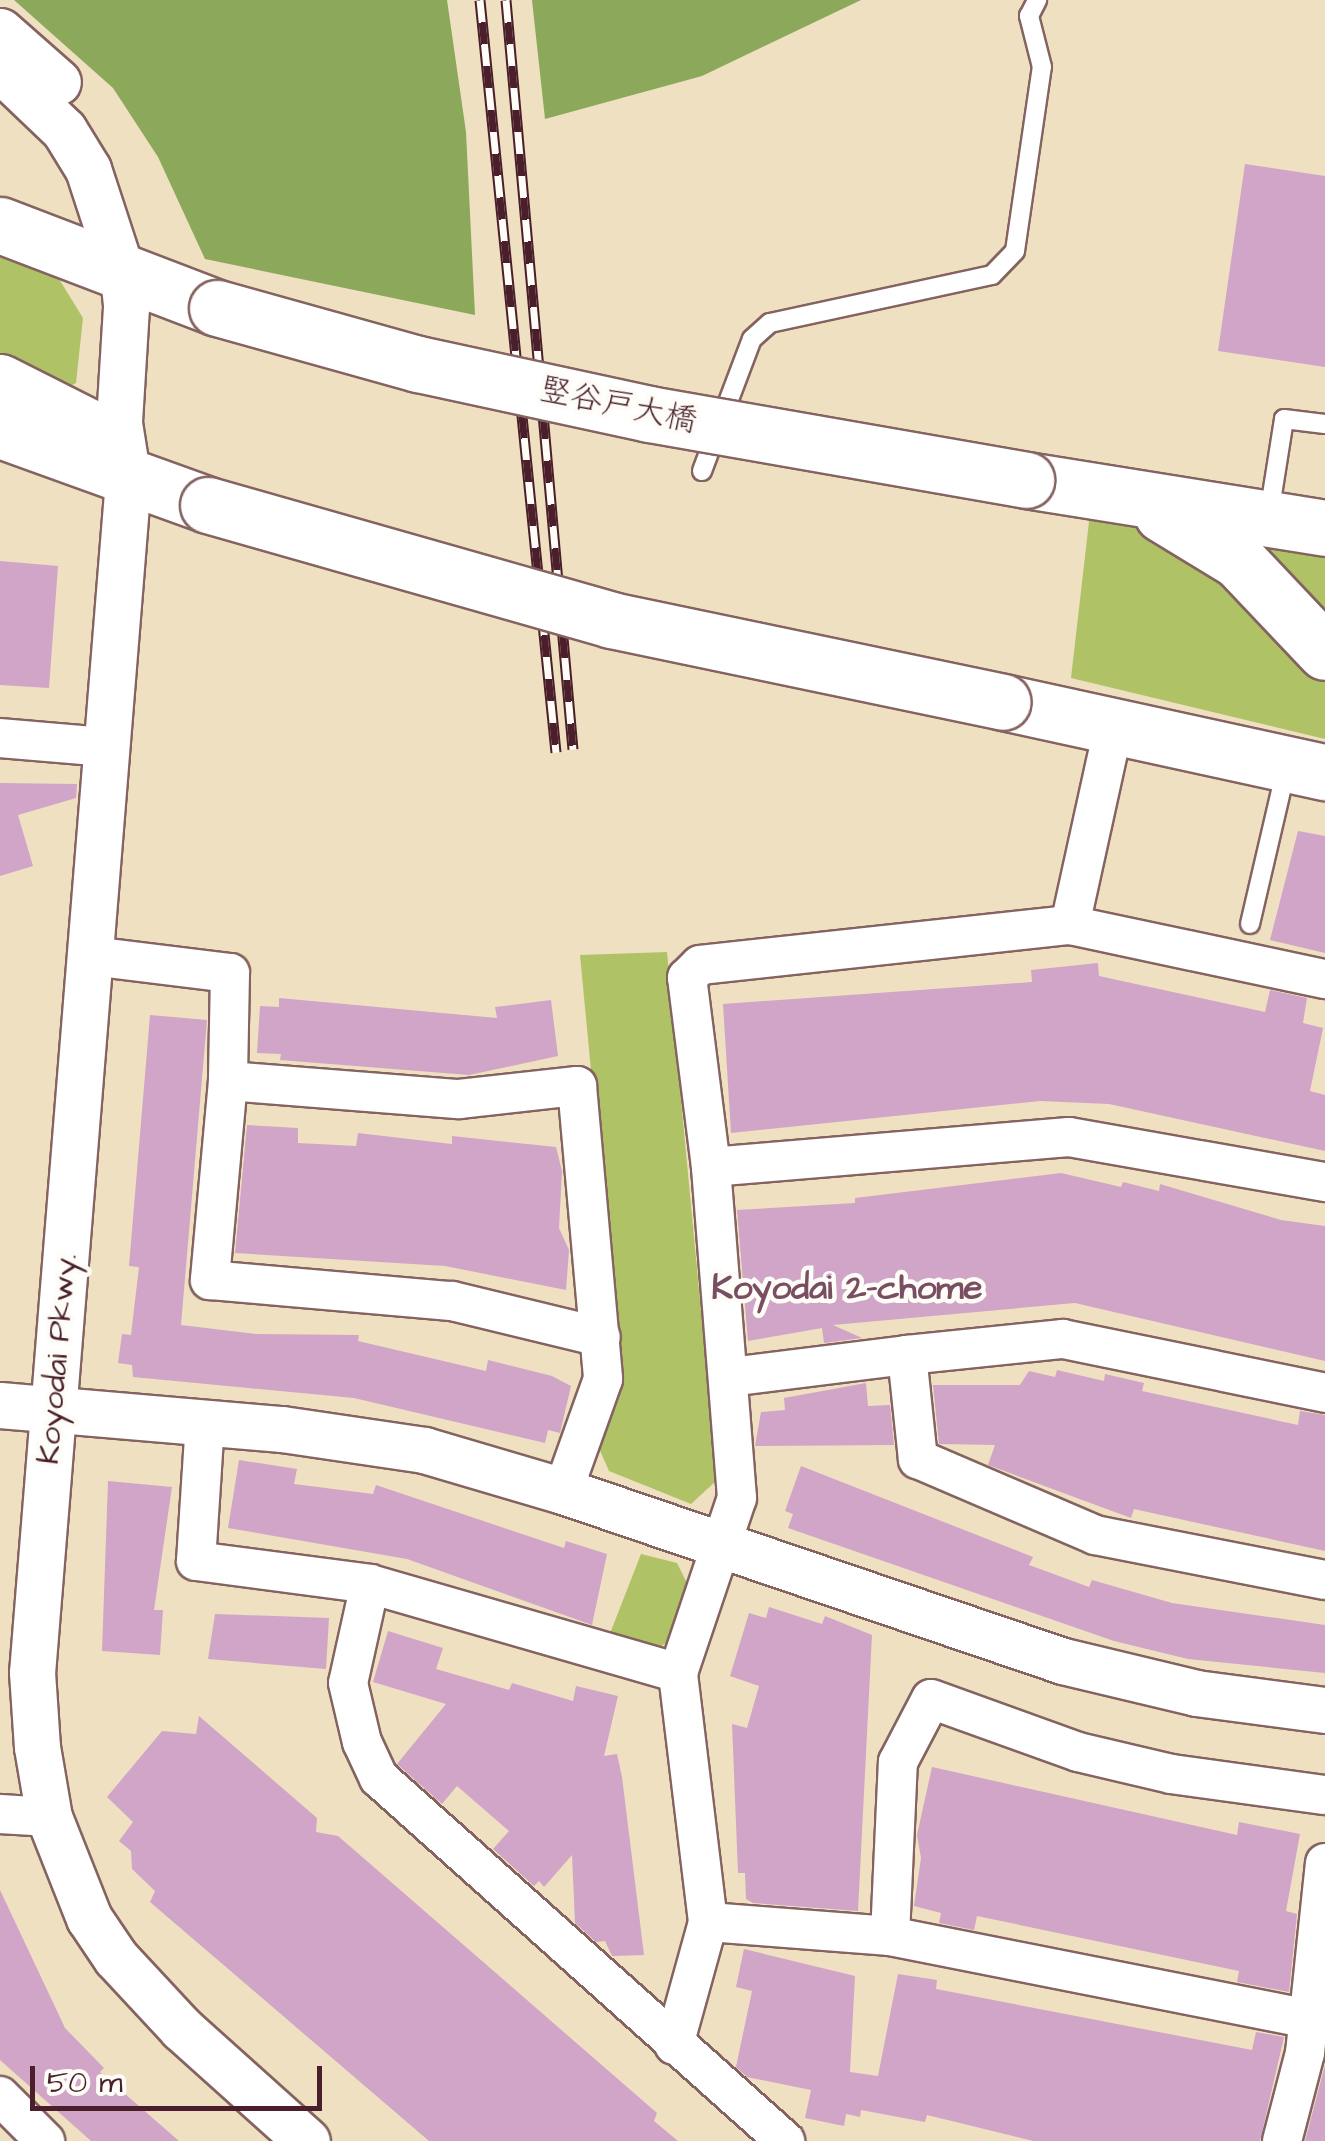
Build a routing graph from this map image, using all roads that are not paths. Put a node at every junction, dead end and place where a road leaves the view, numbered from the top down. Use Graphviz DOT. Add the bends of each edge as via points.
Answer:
graph roads {
  1 [pos="1037,0"];
  2 [pos="0,31"];
  3 [pos="0,69"];
  4 [pos="112,190"];
  5 [pos="16,232"];
  6 [pos="171,293"];
  7 [pos="0,382"];
  8 [pos="1325,424"];
  9 [pos="0,430"];
  10 [pos="103,470"];
  11 [pos="702,471"];
  12 [pos="1112,495"];
  13 [pos="1268,519"];
  14 [pos="1325,528"];
  15 [pos="1325,652"];
  16 [pos="1114,726"];
  17 [pos="0,738"];
  18 [pos="106,747"];
  19 [pos="1306,768"];
  20 [pos="1250,924"];
  21 [pos="1070,926"];
  22 [pos="90,956"];
  23 [pos="1325,979"];
  24 [pos="228,1081"];
  25 [pos="711,1167"];
  26 [pos="1325,1182"];
  27 [pos="601,1337"];
  28 [pos="908,1356"];
  29 [pos="730,1377"];
  30 [pos="1325,1393"];
  31 [pos="0,1405"];
  32 [pos="54,1410"];
  33 [pos="205,1422"];
  34 [pos="563,1491"];
  35 [pos="722,1546"];
  36 [pos="1325,1580"];
  37 [pos="370,1584"];
  38 [pos="678,1673"];
  39 [pos="1325,1710"];
  40 [pos="1325,1795"];
  41 [pos="0,1814"];
  42 [pos="49,1817"];
  43 [pos="1325,1863"];
  44 [pos="708,1922"];
  45 [pos="890,1936"];
  46 [pos="1309,2019"];
  47 [pos="674,2045"];
  48 [pos="0,2096"];
  49 [pos="45,2141"];
  50 [pos="307,2141"];
  51 [pos="784,2141"];
  52 [pos="1282,2141"];
  1 -- 11 [label="lane" via="1029,16 1042,67 1015,251 992,276 770,322 752,339"];
  2 -- 4 [label="street" via="86,112"];
  3 -- 4 [label="street" via="64,130"];
  4 -- 6 [label="street, Koyodai Pkwy."];
  5 -- 6 [label="main road, 竪谷戸大橋"];
  6 -- 10 [label="street, Koyodai Pkwy." via="148,431"];
  6 -- 12 [label="main road, 竪谷戸大橋, bridge" via="418,364 649,414"];
  7 -- 10 [label="main road" via="99,432"];
  8 -- 13 [label="lane" via="1284,419"];
  9 -- 10 [label="main road"];
  10 -- 16 [label="main road, bridge" via="611,620"];
  10 -- 18 [label="street, Koyodai Pkwy." via="122,545"];
  12 -- 13 [label="main road"];
  12 -- 15 [label="main road" via="1220,545"];
  13 -- 14 [label="main road"];
  16 -- 19 [label="main road"];
  16 -- 21 [label="street"];
  17 -- 18 [label="street"];
  18 -- 22 [label="street, Koyodai Pkwy."];
  19 -- 20 [label="lane"];
  21 -- 23 [label="street"];
  21 -- 25 [label="street" via="700,965 687,978"];
  22 -- 24 [label="street" via="230,972"];
  22 -- 32 [label="street, Koyodai Pkwy."];
  24 -- 27 [label="street" via="210,1280 452,1300"];
  24 -- 27 [label="street" via="459,1099 577,1086"];
  25 -- 26 [label="street" via="1068,1136"];
  25 -- 29 [label="street"];
  27 -- 34 [label="street" via="603,1379"];
  28 -- 29 [label="street"];
  28 -- 30 [label="street" via="1063,1339"];
  28 -- 36 [label="street" via="918,1460 1095,1536"];
  29 -- 35 [label="street" via="737,1498"];
  31 -- 32 [label="street"];
  32 -- 33 [label="street"];
  32 -- 42 [label="street, Koyodai Pkwy." via="32,1672"];
  33 -- 34 [label="street" via="424,1450"];
  33 -- 37 [label="street" via="196,1561"];
  34 -- 35 [label="street"];
  35 -- 38 [label="street"];
  35 -- 39 [label="street" via="1063,1661 1196,1693"];
  37 -- 38 [label="street"];
  37 -- 47 [label="street" via="348,1683 379,1778"];
  38 -- 44 [label="street"];
  40 -- 45 [label="street" via="1171,1774 1078,1752 931,1698 898,1762"];
  41 -- 42 [label="street"];
  42 -- 50 [label="street, Koyodai Pkwy." via="89,1918 116,1958 181,2028"];
  43 -- 46 [label="street"];
  44 -- 45 [label="street"];
  44 -- 47 [label="street"];
  45 -- 46 [label="street"];
  46 -- 52 [label="street"];
  47 -- 51 [label="street"];
  48 -- 49 [label="street"];
}
